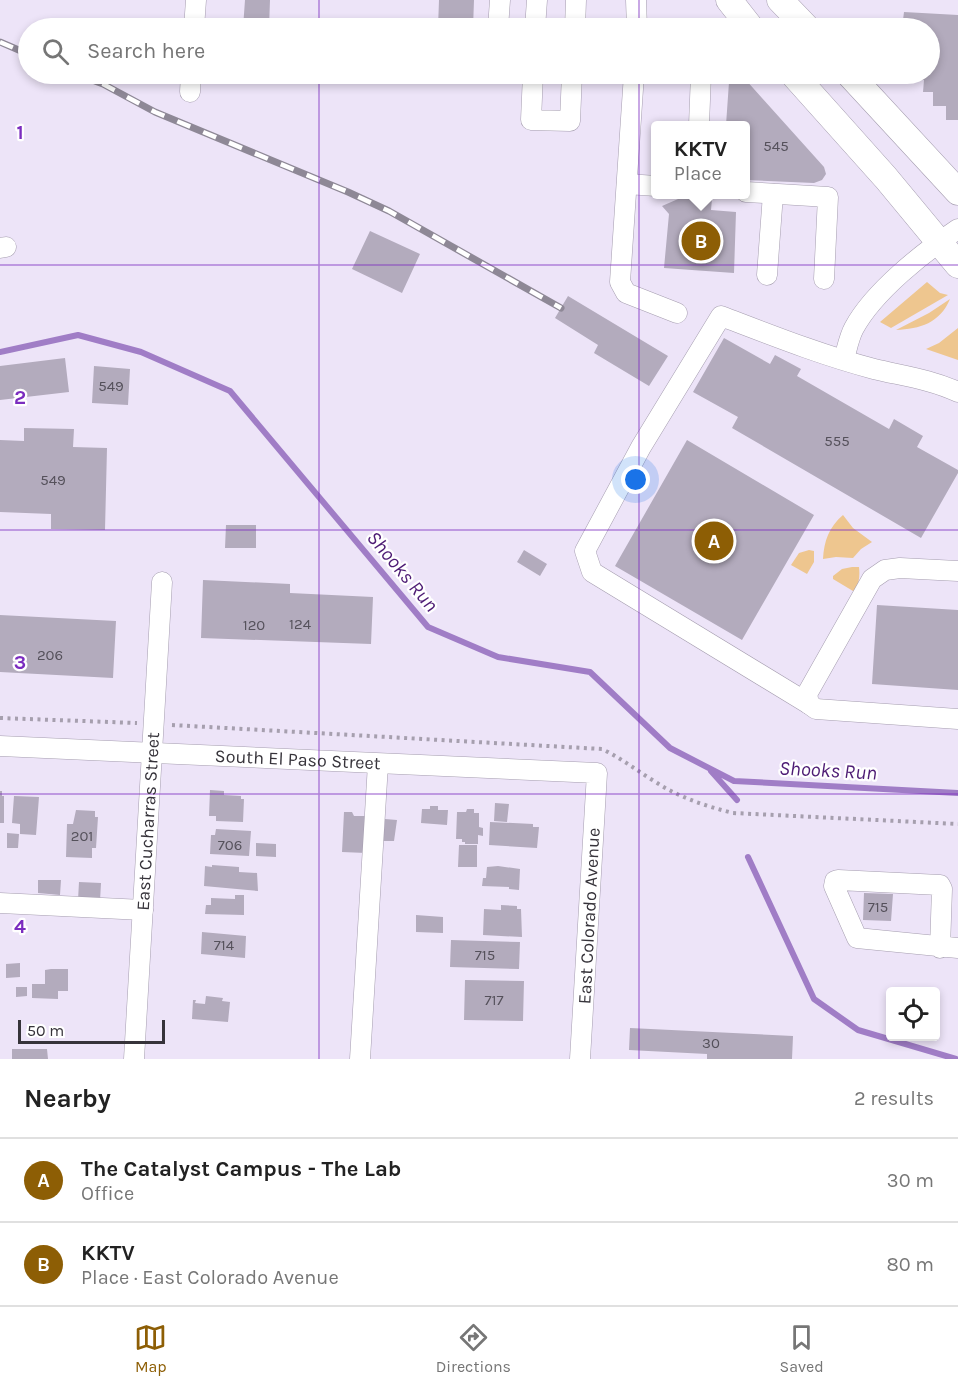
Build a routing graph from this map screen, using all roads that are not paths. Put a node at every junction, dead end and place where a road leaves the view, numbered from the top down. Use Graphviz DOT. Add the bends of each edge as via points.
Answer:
graph roads {
  1 [pos="195,0"];
  2 [pos="500,0"];
  3 [pos="537,0"];
  4 [pos="576,0"];
  5 [pos="636,0"];
  6 [pos="729,0"];
  7 [pos="780,0"];
  8 [pos="194,18"];
  9 [pos="499,18"];
  10 [pos="536,18"];
  11 [pos="575,18"];
  12 [pos="637,18"];
  13 [pos="743,18"];
  14 [pos="797,18"];
  15 [pos="533,84"];
  16 [pos="572,84"];
  17 [pos="633,84"];
  18 [pos="701,84"];
  19 [pos="802,84"];
  20 [pos="858,84"];
  21 [pos="699,121"];
  22 [pos="627,184"];
  23 [pos="651,186"];
  24 [pos="750,192"];
  25 [pos="958,192"];
  26 [pos="773,194"];
  27 [pos="949,235"];
  28 [pos="958,265"];
  29 [pos="767,275"];
  30 [pos="824,279"];
  31 [pos="676,313"];
  32 [pos="844,359"];
  33 [pos="958,392"];
  34 [pos="958,571"];
  35 [pos="162,582"];
  36 [pos="809,704"];
  37 [pos="958,719"];
  38 [pos="0,746"];
  39 [pos="152,753"];
  40 [pos="378,764"];
  41 [pos="597,773"];
  42 [pos="0,903"];
  43 [pos="143,910"];
  44 [pos="949,948"];
  45 [pos="134,1059"];
  46 [pos="360,1059"];
  47 [pos="580,1059"];
  1 -- 8 [label="street"];
  2 -- 9 [label="street"];
  3 -- 10 [label="street"];
  4 -- 11 [label="street"];
  5 -- 12 [label="street"];
  6 -- 13 [label="main road"];
  7 -- 14 [label="main road"];
  15 -- 16 [label="street" via="531,120 570,121"];
  17 -- 22 [label="street"];
  18 -- 21 [label="street"];
  19 -- 27 [label="main road"];
  20 -- 25 [label="main road"];
  22 -- 23 [label="street"];
  22 -- 31 [label="street" via="620,282 626,294"];
  24 -- 26 [label="street"];
  26 -- 29 [label="street"];
  26 -- 30 [label="street" via="828,196"];
  27 -- 28 [label="main road"];
  27 -- 32 [label="street" via="877,297 853,330"];
  32 -- 33 [label="street" via="935,382"];
  32 -- 36 [label="street" via="721,316 641,447 585,551 592,572"];
  34 -- 36 [label="street" via="900,568 885,570 872,579 807,694"];
  35 -- 39 [label="street, East Cucharras Street"];
  36 -- 37 [label="street" via="816,709"];
  38 -- 39 [label="street, South El Paso Street"];
  39 -- 40 [label="street, South El Paso Street"];
  39 -- 43 [label="street, East Cucharras Street"];
  40 -- 41 [label="street, South El Paso Street"];
  40 -- 46 [label="street"];
  41 -- 47 [label="street, East Colorado Avenue"];
  42 -- 43 [label="street"];
  43 -- 45 [label="street, East Cucharras Street"];
  44 -- 44 [label="street" via="857,938 835,881 940,885"];
}
